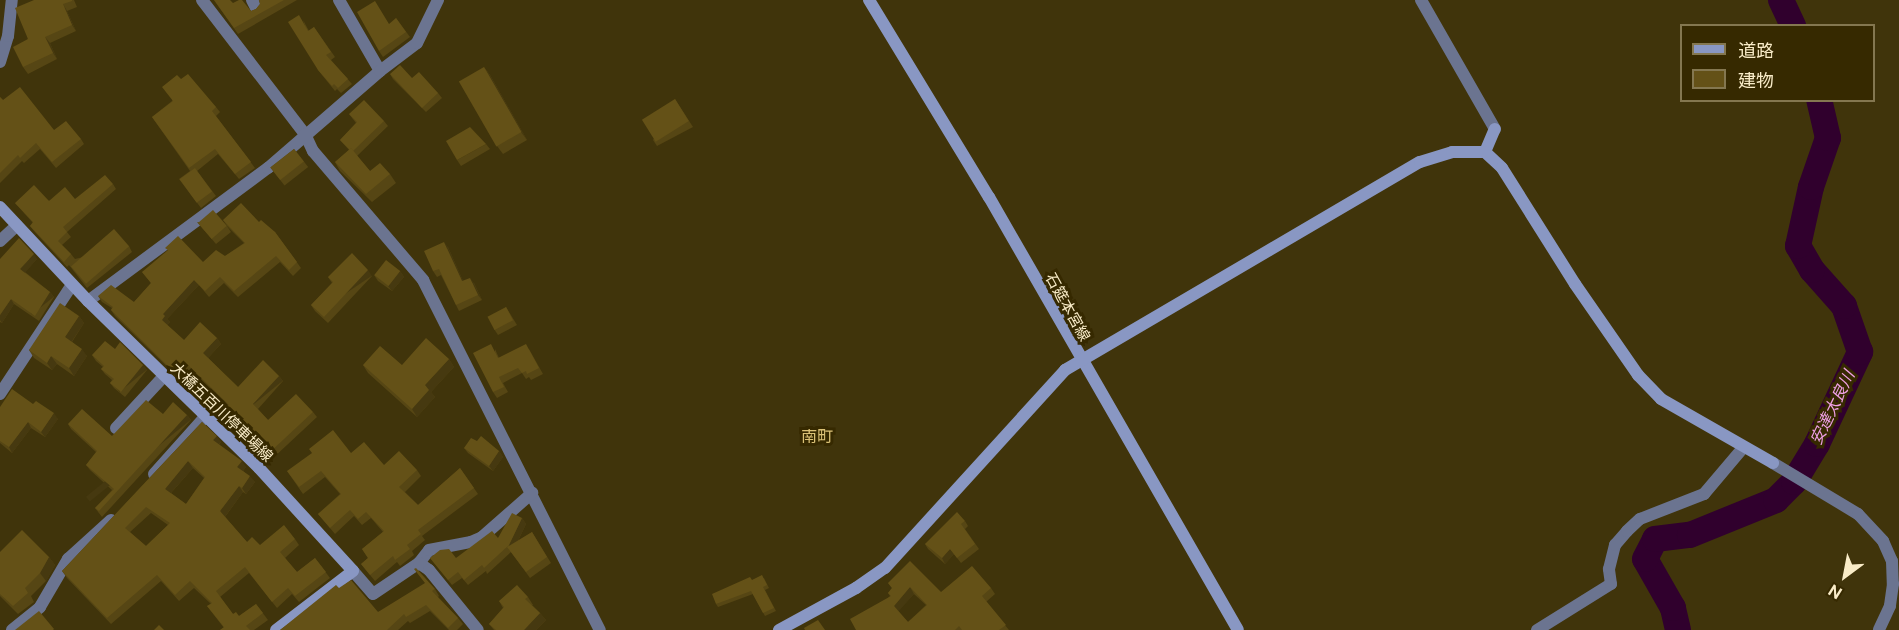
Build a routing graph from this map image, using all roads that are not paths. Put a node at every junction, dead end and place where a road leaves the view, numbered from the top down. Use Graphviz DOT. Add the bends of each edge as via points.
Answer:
graph roads {
  1 [pos="12,0"];
  2 [pos="202,0"];
  3 [pos="339,0"];
  4 [pos="438,0"];
  5 [pos="869,0"];
  6 [pos="1421,0"];
  7 [pos="0,62"];
  8 [pos="380,71"];
  9 [pos="1495,129"];
  10 [pos="305,134"];
  11 [pos="1485,152"];
  12 [pos="0,207"];
  13 [pos="17,225"];
  14 [pos="0,241"];
  15 [pos="72,285"];
  16 [pos="87,301"];
  17 [pos="1080,360"];
  18 [pos="164,376"];
  19 [pos="0,394"];
  20 [pos="205,417"];
  21 [pos="116,428"];
  22 [pos="1743,448"];
  23 [pos="1773,463"];
  24 [pos="146,482"];
  25 [pos="532,493"];
  26 [pos="116,514"];
  27 [pos="1896,560"];
  28 [pos="419,563"];
  29 [pos="353,571"];
  30 [pos="12,630"];
  31 [pos="276,630"];
  32 [pos="478,630"];
  33 [pos="600,630"];
  34 [pos="779,630"];
  35 [pos="1238,630"];
  36 [pos="1538,630"];
  37 [pos="1879,630"];
  1 -- 7 [label="street"];
  2 -- 10 [label="street"];
  3 -- 8 [label="street"];
  4 -- 8 [label="street" via="417,43"];
  5 -- 17 [label="main road, 石筵本宮線" via="989,197"];
  6 -- 9 [label="street"];
  8 -- 10 [label="street"];
  9 -- 11 [label="main road"];
  10 -- 16 [label="street" via="268,168"];
  10 -- 25 [label="street" via="313,151 423,280"];
  11 -- 17 [label="main road" via="1452,152 1420,162"];
  11 -- 22 [label="main road" via="1520,191 1575,284 1638,375 1661,399"];
  12 -- 13 [label="main road, 大橋五百川停車場線"];
  13 -- 14 [label="street"];
  13 -- 15 [label="main road, 大橋五百川停車場線"];
  15 -- 16 [label="main road, 大橋五百川停車場線"];
  15 -- 19 [label="street"];
  16 -- 18 [label="main road, 大橋五百川停車場線"];
  17 -- 34 [label="main road" via="1065,370 885,568"];
  17 -- 35 [label="main road, 石筵本宮線"];
  18 -- 20 [label="main road, 大橋五百川停車場線"];
  18 -- 21 [label="street"];
  20 -- 24 [label="street"];
  20 -- 29 [label="main road, 大橋五百川停車場線" via="259,468"];
  22 -- 23 [label="main road"];
  22 -- 36 [label="street" via="1704,494 1640,519 1615,545 1609,569 1611,584"];
  23 -- 27 [label="street" via="1868,522"];
  25 -- 28 [label="street" via="482,537 429,549"];
  25 -- 33 [label="street"];
  26 -- 30 [label="street" via="68,559 40,607"];
  27 -- 37 [label="street" via="1892,595"];
  28 -- 29 [label="street" via="373,594"];
  28 -- 32 [label="street"];
  29 -- 31 [label="main road"];
}
